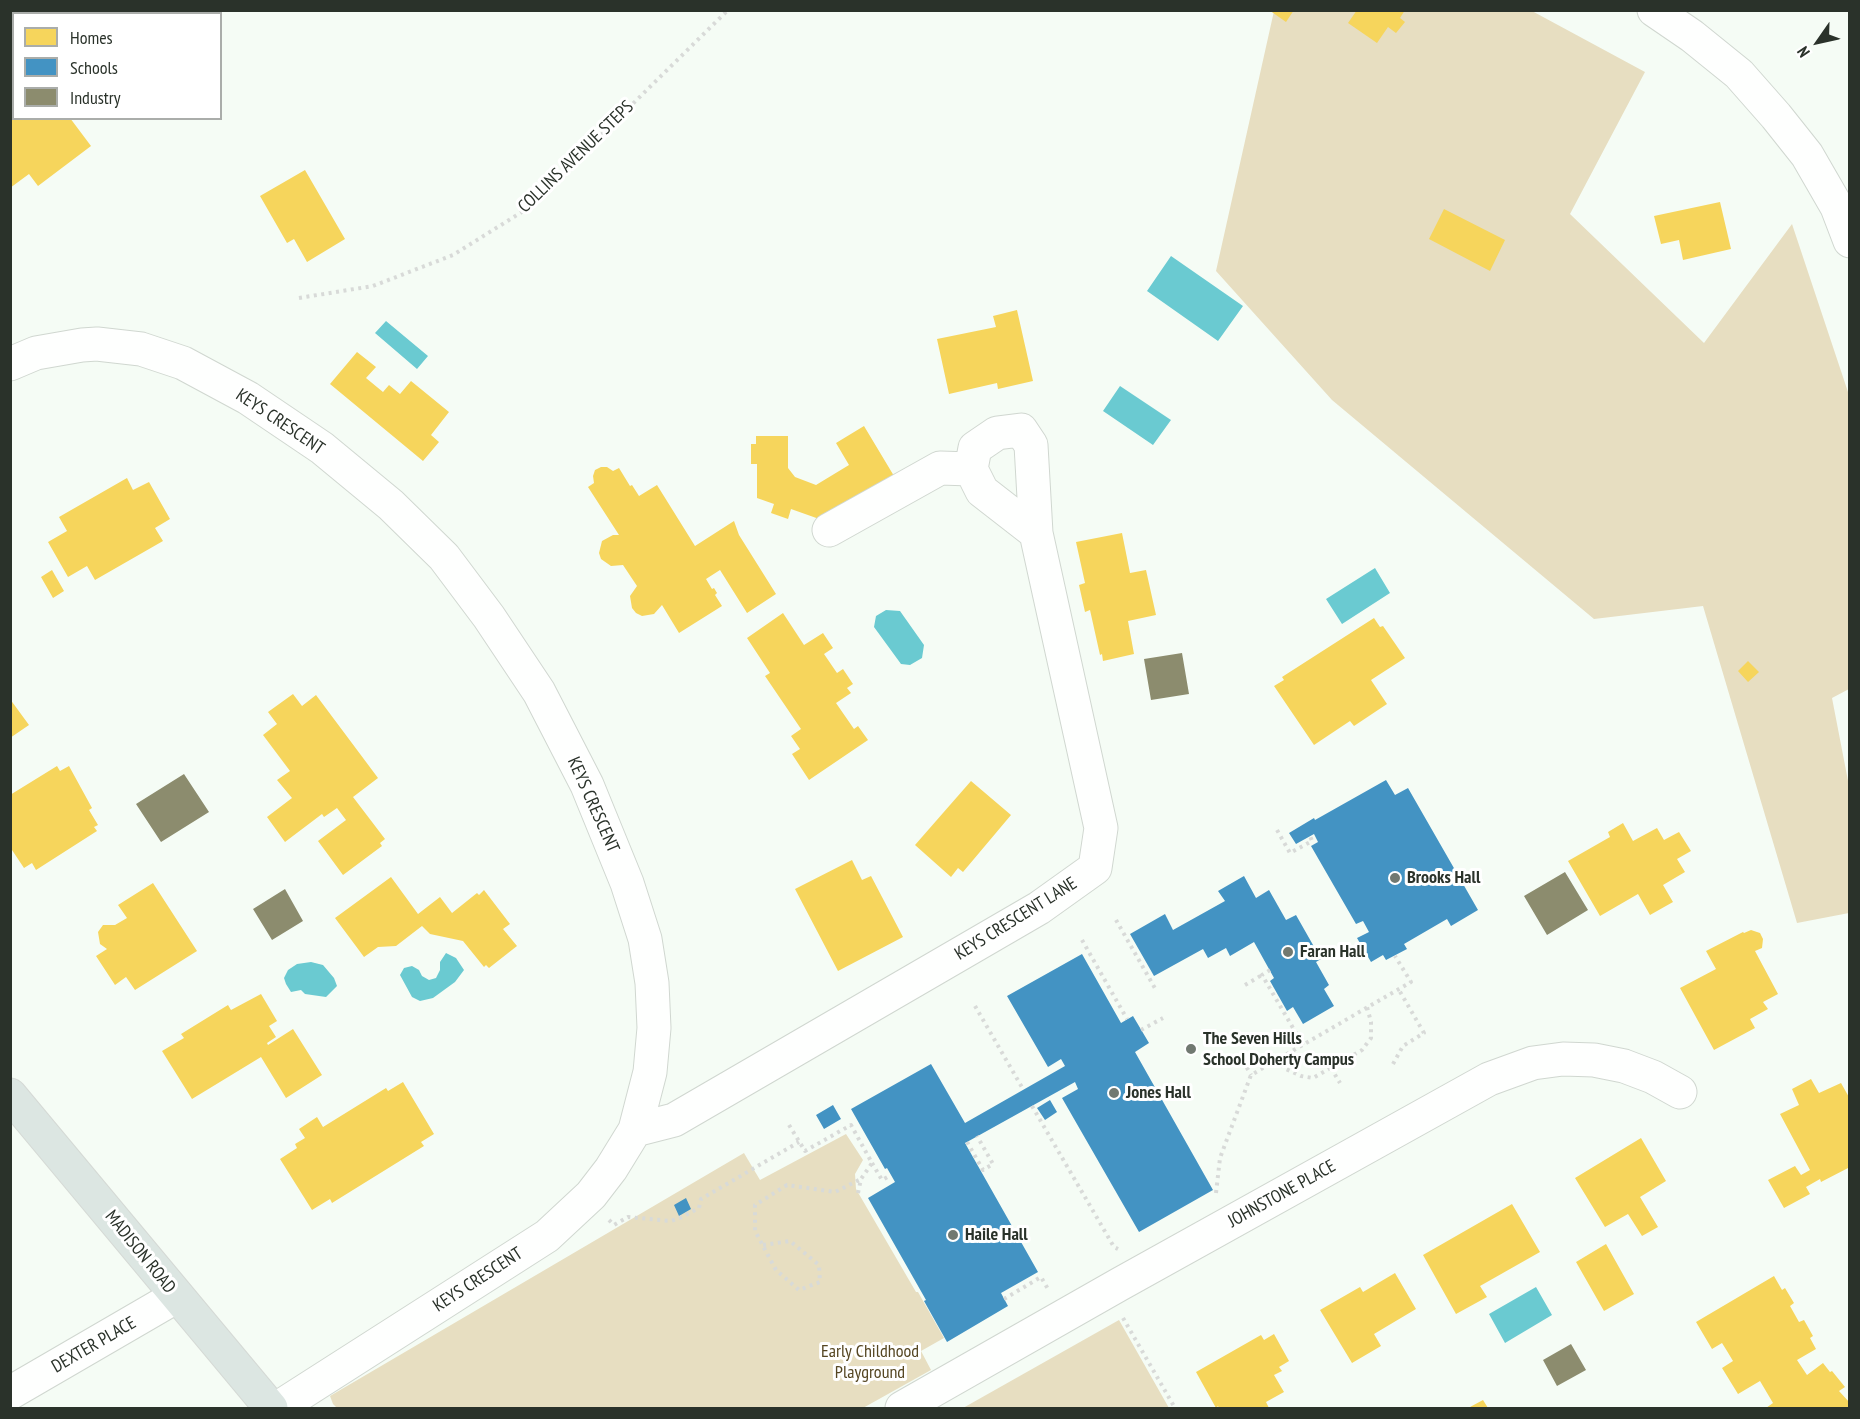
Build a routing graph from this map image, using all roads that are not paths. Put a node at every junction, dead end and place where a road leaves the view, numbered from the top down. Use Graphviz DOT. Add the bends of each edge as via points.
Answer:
graph roads {
  1 [pos="1654,11"];
  2 [pos="1850,240"];
  3 [pos="10,364"];
  4 [pos="971,469"];
  5 [pos="829,530"];
  6 [pos="1036,533"];
  7 [pos="1680,1092"];
  8 [pos="10,1095"];
  9 [pos="635,1130"];
  10 [pos="177,1296"];
  11 [pos="10,1394"];
  12 [pos="271,1408"];
  13 [pos="278,1408"];
  14 [pos="902,1408"];
  1 -- 2 [label="street" via="1739,74 1776,116 1807,155 1837,207"];
  3 -- 9 [label="street, KEYS CRESCENT" via="36,353 97,344 141,349 183,363 248,398 322,448 391,505 444,557 539,692 587,785 638,916 652,983 654,1028 650,1072"];
  4 -- 5 [label="street" via="940,468"];
  4 -- 6 [label="street" via="982,491"];
  4 -- 6 [label="street, KEYS CRESCENT LANE" via="975,448 997,433 1021,430 1031,445"];
  6 -- 9 [label="street, KEYS CRESCENT LANE" via="1101,828 1095,868 1039,908 675,1120"];
  7 -- 14 [label="street, JOHNSTONE PLACE" via="1624,1066 1594,1060 1533,1063 1489,1079"];
  8 -- 10 [label="main road, MADISON ROAD"];
  9 -- 13 [label="street, KEYS CRESCENT" via="591,1195 547,1236"];
  10 -- 11 [label="street, DEXTER PLACE"];
  10 -- 12 [label="main road, MADISON ROAD"];
}
